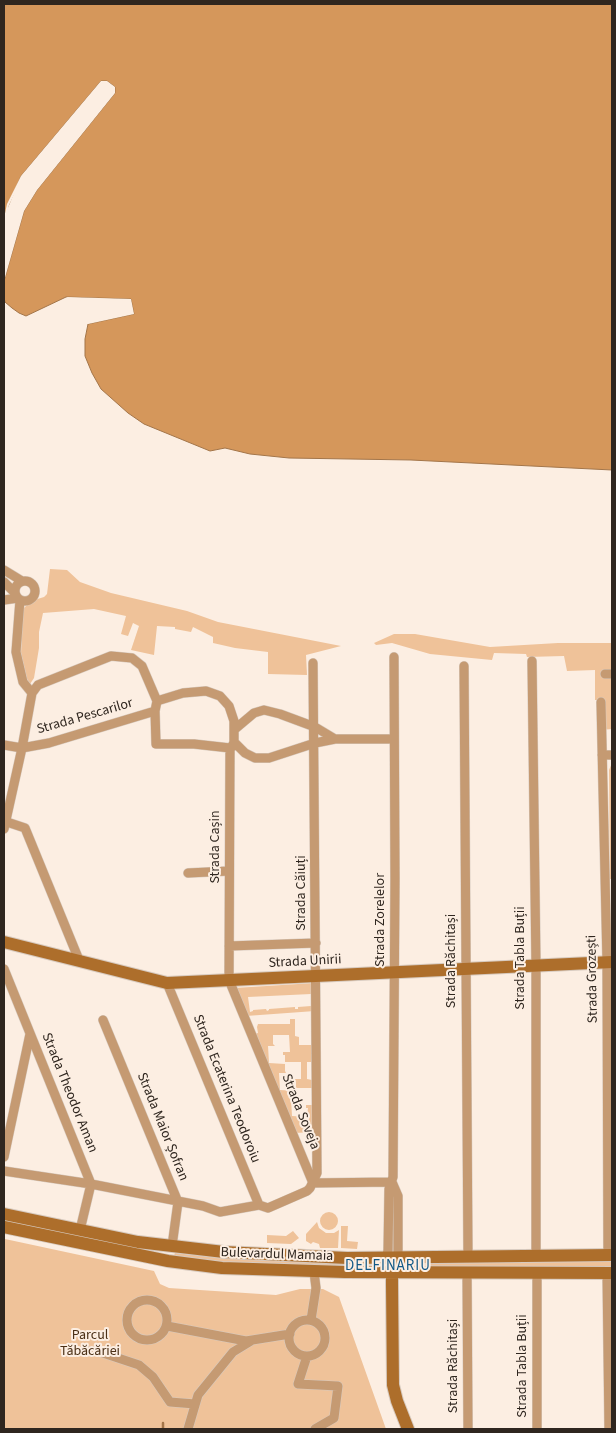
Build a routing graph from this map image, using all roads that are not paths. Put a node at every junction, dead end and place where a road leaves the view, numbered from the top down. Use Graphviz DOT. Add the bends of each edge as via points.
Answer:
graph roads {
  1 [pos="4,570"];
  2 [pos="22,581"];
  3 [pos="4,582"];
  4 [pos="17,597"];
  5 [pos="4,600"];
  6 [pos="394,657"];
  7 [pos="532,661"];
  8 [pos="314,663"];
  9 [pos="464,666"];
  10 [pos="32,693"];
  11 [pos="157,701"];
  12 [pos="601,702"];
  13 [pos="155,711"];
  14 [pos="315,727"];
  15 [pos="235,729"];
  16 [pos="335,739"];
  17 [pos="394,739"];
  18 [pos="315,743"];
  19 [pos="4,745"];
  20 [pos="232,745"];
  21 [pos="22,748"];
  22 [pos="602,755"];
  23 [pos="612,755"];
  24 [pos="4,824"];
  25 [pos="229,871"];
  26 [pos="188,872"];
  27 [pos="4,942"];
  28 [pos="316,942"];
  29 [pos="229,946"];
  30 [pos="79,960"];
  31 [pos="610,962"];
  32 [pos="536,966"];
  33 [pos="4,968"];
  34 [pos="466,969"];
  35 [pos="394,973"];
  36 [pos="316,976"];
  37 [pos="229,980"];
  38 [pos="167,983"];
  39 [pos="104,1020"];
  40 [pos="30,1034"];
  41 [pos="4,1157"];
  42 [pos="4,1171"];
  43 [pos="392,1182"];
  44 [pos="313,1183"];
  45 [pos="91,1184"];
  46 [pos="178,1202"];
  47 [pos="259,1205"];
  48 [pos="4,1214"];
  49 [pos="4,1227"];
  50 [pos="80,1230"];
  51 [pos="172,1246"];
  52 [pos="610,1255"];
  53 [pos="468,1256"];
  54 [pos="536,1256"];
  55 [pos="392,1257"];
  56 [pos="314,1272"];
  57 [pos="388,1272"];
  58 [pos="468,1272"];
  59 [pos="537,1273"];
  60 [pos="610,1273"];
  61 [pos="311,1320"];
  62 [pos="167,1326"];
  63 [pos="290,1334"];
  64 [pos="253,1340"];
  65 [pos="90,1351"];
  66 [pos="307,1356"];
  67 [pos="195,1404"];
  68 [pos="188,1429"];
  69 [pos="315,1429"];
  70 [pos="398,1429"];
  71 [pos="408,1429"];
  72 [pos="468,1429"];
  73 [pos="537,1429"];
  74 [pos="609,1429"];
  1 -- 2 [label="street"];
  2 -- 4 [label="street" via="17,584"];
  2 -- 4 [label="street" via="32,584 34,594 24,601"];
  3 -- 4 [label="street"];
  4 -- 5 [label="street"];
  4 -- 10 [label="street" via="16,652 23,682"];
  6 -- 17 [label="street, Strada Zorelelor"];
  7 -- 32 [label="street, Strada Tabla Buții"];
  8 -- 14 [label="street, Strada Căiuți"];
  9 -- 34 [label="street, Strada Răchitași"];
  10 -- 11 [label="street" via="38,685 71,671 111,656 124,656 142,666"];
  10 -- 21 [label="street, Strada Pescarilor"];
  11 -- 13 [label="street, Strada Pescarilor"];
  11 -- 15 [label="street" via="183,692 206,691 220,696 229,706"];
  12 -- 22 [label="street, Strada Grozești"];
  13 -- 20 [label="street, Strada Pescarilor" via="156,744"];
  13 -- 21 [label="street, Strada Pescarilor"];
  14 -- 15 [label="street" via="264,710 254,713"];
  14 -- 16 [label="street"];
  14 -- 18 [label="street, Strada Căiuți"];
  15 -- 20 [label="street, Strada Cașin"];
  16 -- 17 [label="street"];
  16 -- 18 [label="street"];
  17 -- 35 [label="street, Strada Zorelelor"];
  18 -- 20 [label="street" via="269,758 255,758"];
  18 -- 28 [label="street, Strada Căiuți"];
  19 -- 21 [label="street, Strada Pescarilor"];
  20 -- 25 [label="street, Strada Cașin"];
  21 -- 24 [label="street"];
  22 -- 23 [label="street"];
  22 -- 31 [label="street, Strada Grozești"];
  24 -- 30 [label="street" via="25,828"];
  25 -- 26 [label="street"];
  25 -- 29 [label="street, Strada Cașin"];
  27 -- 30 [label="main road, Strada Unirii"];
  28 -- 29 [label="street"];
  28 -- 36 [label="street, Strada Căiuți"];
  29 -- 37 [label="street, Strada Cașin"];
  30 -- 38 [label="main road, Strada Unirii"];
  31 -- 32 [label="main road, Strada Unirii"];
  31 -- 52 [label="street, Strada Grozești"];
  32 -- 34 [label="main road, Strada Unirii"];
  32 -- 54 [label="street, Strada Tabla Buții"];
  33 -- 40 [label="street, Strada Theodor Aman"];
  34 -- 35 [label="main road, Strada Unirii"];
  34 -- 53 [label="street, Strada Răchitași"];
  35 -- 36 [label="main road, Strada Unirii"];
  35 -- 43 [label="street, Strada Zorelelor"];
  36 -- 37 [label="main road, Strada Unirii"];
  36 -- 44 [label="street, Strada Căiuți" via="316,1173"];
  37 -- 38 [label="main road, Strada Unirii"];
  37 -- 44 [label="street, Strada Soveja"];
  38 -- 47 [label="street, Strada Ecaterina Teodoroiu"];
  39 -- 46 [label="street, Strada Maior Șofran"];
  40 -- 41 [label="street"];
  40 -- 45 [label="street, Strada Theodor Aman"];
  42 -- 45 [label="street"];
  43 -- 44 [label="street"];
  43 -- 55 [label="street, Strada Zorelelor" via="389,1189 388,1251"];
  44 -- 47 [label="street" via="307,1191 276,1205 268,1208"];
  45 -- 46 [label="street"];
  45 -- 50 [label="street"];
  46 -- 47 [label="street" via="220,1212"];
  46 -- 51 [label="street, Strada Maior Șofran"];
  48 -- 50 [label="main road, Bulevardul Mamaia"];
  49 -- 56 [label="main road, Bulevardul Mamaia" via="168,1261 222,1268"];
  50 -- 51 [label="main road, Bulevardul Mamaia"];
  51 -- 55 [label="main road, Bulevardul Mamaia" via="251,1254"];
  52 -- 54 [label="main road, Bulevardul Mamaia"];
  53 -- 54 [label="main road, Bulevardul Mamaia"];
  53 -- 55 [label="main road, Bulevardul Mamaia"];
  55 -- 57 [label="main road"];
  56 -- 57 [label="main road, Bulevardul Mamaia"];
  56 -- 61 [label="street" via="316,1288"];
  57 -- 58 [label="main road, Bulevardul Mamaia"];
  57 -- 70 [label="main road" via="385,1387"];
  57 -- 71 [label="main road" via="393,1385"];
  58 -- 59 [label="main road, Bulevardul Mamaia"];
  58 -- 72 [label="street, Strada Răchitași"];
  59 -- 60 [label="main road, Bulevardul Mamaia"];
  59 -- 73 [label="street, Strada Tabla Buții"];
  60 -- 74 [label="street"];
  61 -- 63 [label="street" via="300,1321"];
  61 -- 66 [label="street" via="321,1326 325,1337 322,1348"];
  62 -- 62 [label="street" via="157,1338 141,1339 128,1326 127,1316 133,1305 144,1299 157,1302 166,1312"];
  62 -- 64 [label="street"];
  63 -- 64 [label="street"];
  63 -- 66 [label="street" via="293,1349"];
  64 -- 67 [label="street" via="233,1352 198,1395"];
  65 -- 67 [label="street" via="140,1365 170,1402"];
  66 -- 69 [label="street" via="298,1384 338,1386 334,1418"];
  67 -- 68 [label="street"];
}
